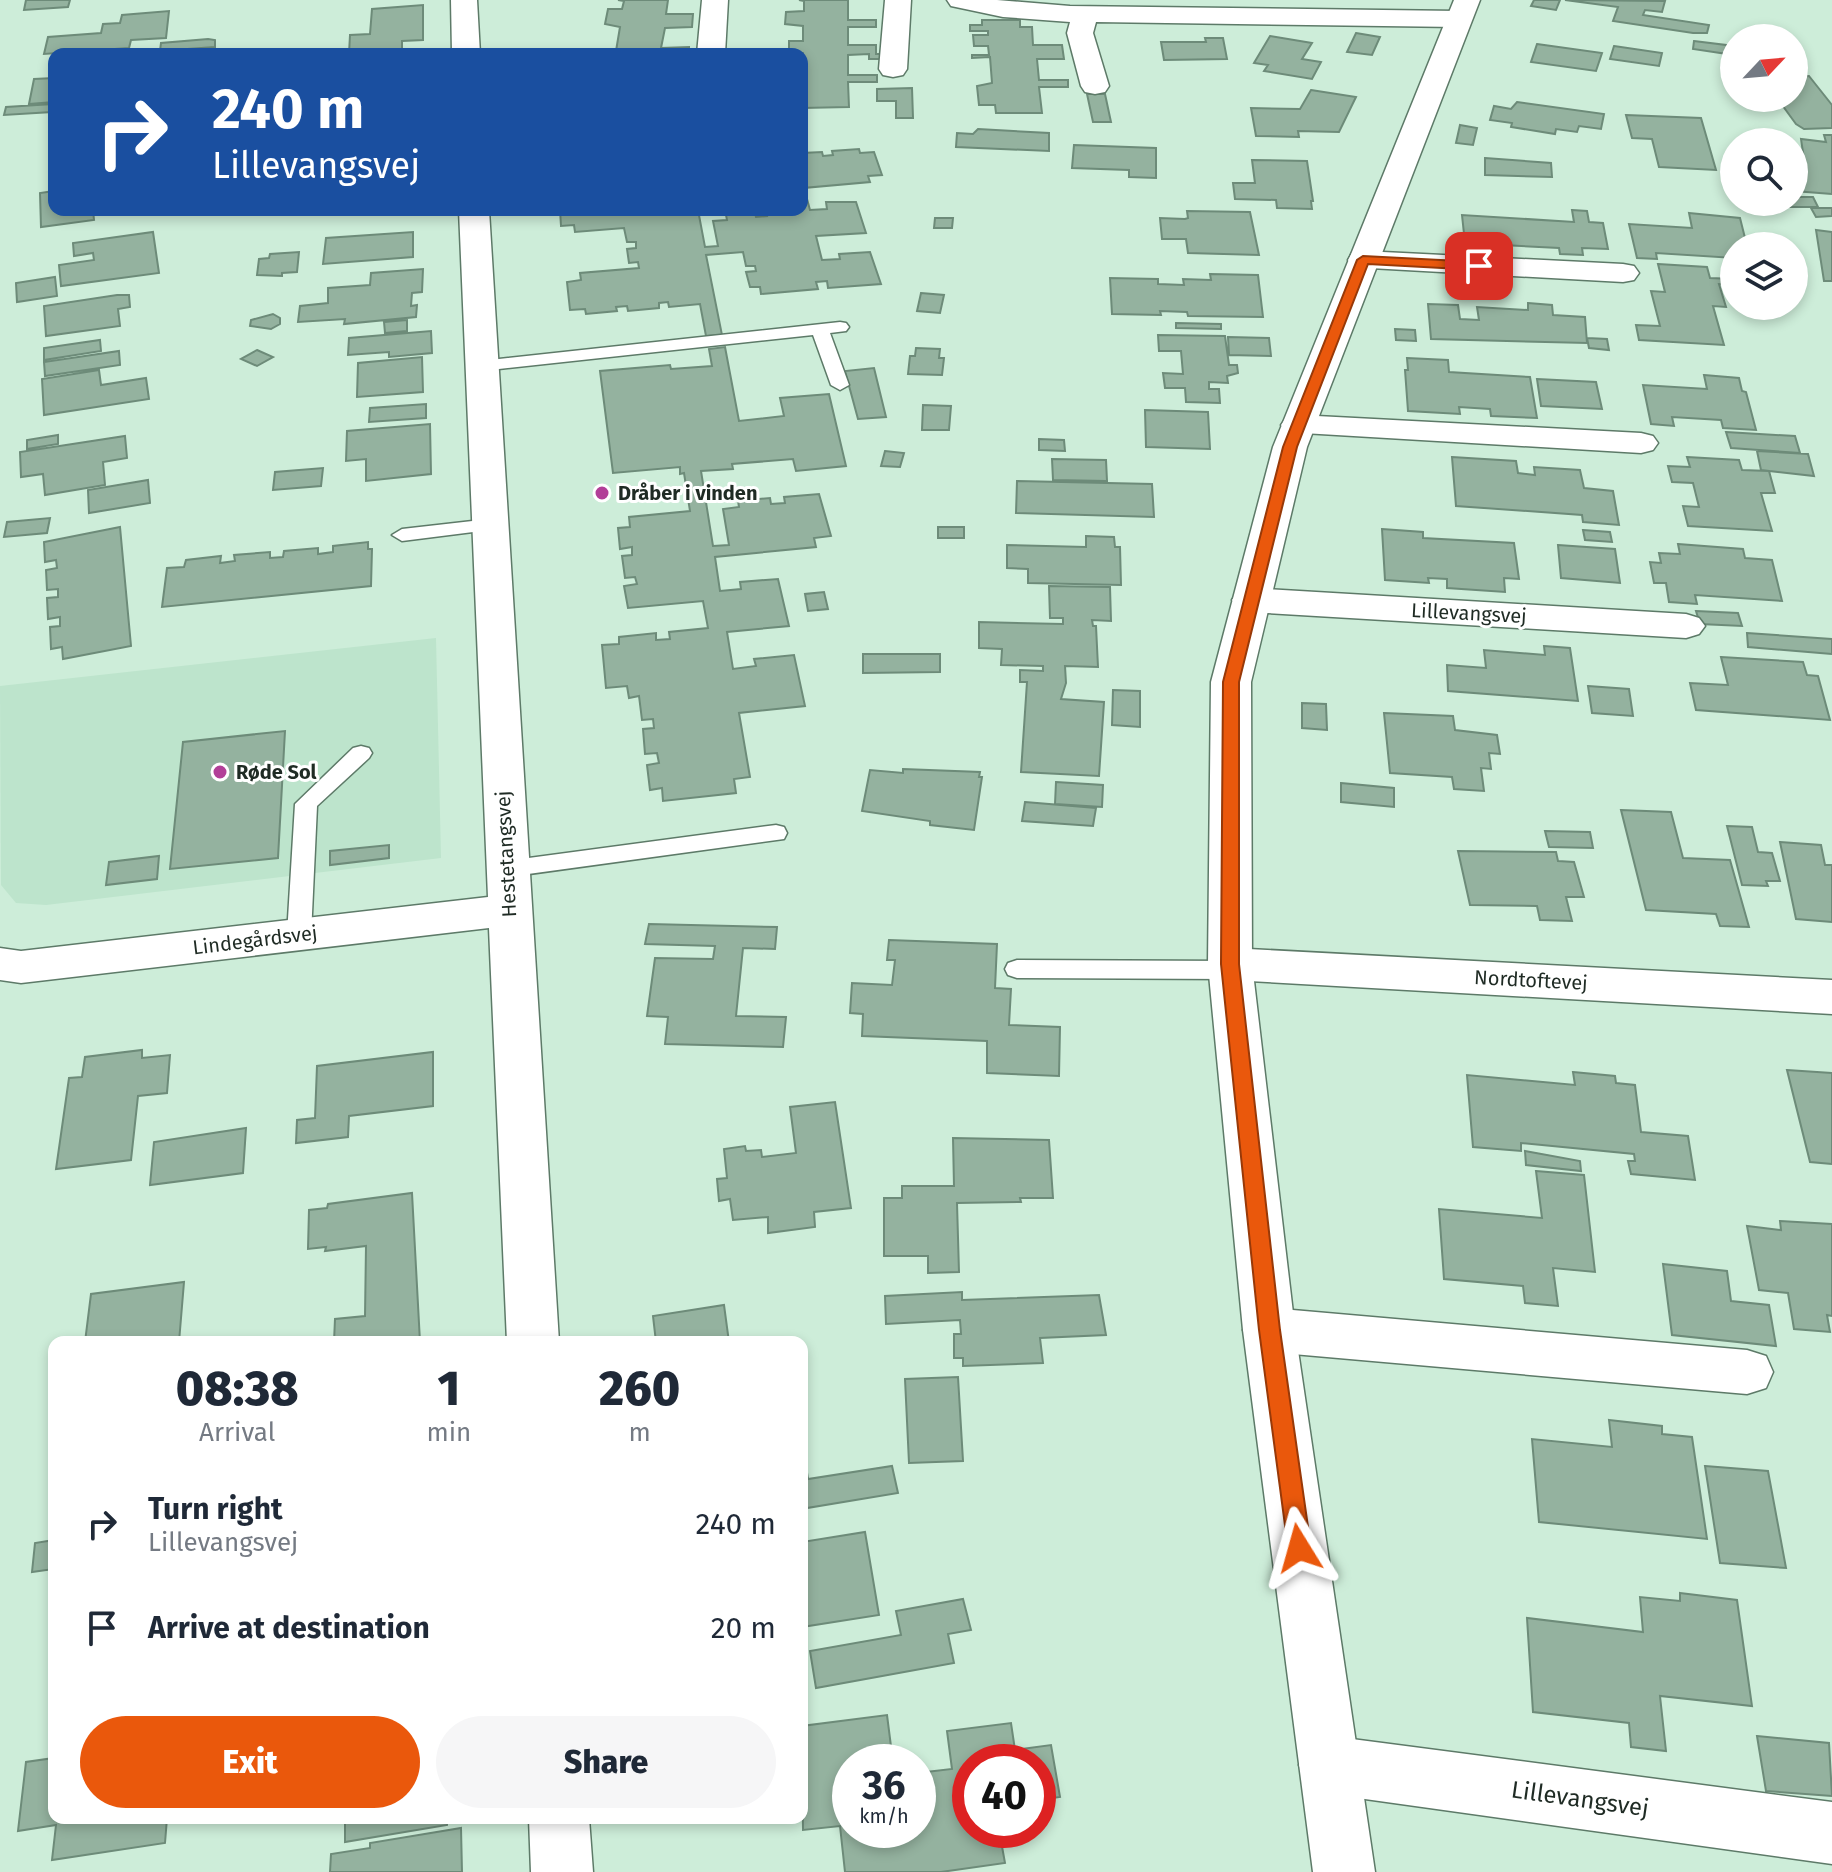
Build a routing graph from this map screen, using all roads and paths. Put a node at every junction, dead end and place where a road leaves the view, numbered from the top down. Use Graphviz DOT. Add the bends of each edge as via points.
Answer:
graph roads {
  1 [pos="464,0"];
  2 [pos="715,0"];
  3 [pos="898,0"];
  4 [pos="960,0"];
  5 [pos="1159,8"];
  6 [pos="1462,9"];
  7 [pos="1085,14"];
  8 [pos="466,48"];
  9 [pos="711,48"];
  10 [pos="893,69"];
  11 [pos="1095,86"];
  12 [pos="474,216"];
  13 [pos="1363,260"];
  14 [pos="1623,273"];
  15 [pos="840,327"];
  16 [pos="820,329"];
  17 [pos="481,366"];
  18 [pos="840,385"];
  19 [pos="1298,425"];
  20 [pos="1641,443"];
  21 [pos="490,525"];
  22 [pos="402,535"];
  23 [pos="1251,600"];
  24 [pos="1686,626"];
  25 [pos="361,753"];
  26 [pos="776,833"];
  27 [pos="508,890"];
  28 [pos="299,935"];
  29 [pos="0,964"];
  30 [pos="1230,967"];
  31 [pos="1017,969"];
  32 [pos="1832,997"];
  33 [pos="1269,1330"];
  34 [pos="533,1336"];
  35 [pos="1747,1372"];
  36 [pos="1329,1765"];
  37 [pos="559,1824"];
  38 [pos="1832,1833"];
  39 [pos="562,1872"];
  40 [pos="1344,1872"];
  1 -- 8 [label="street"];
  2 -- 9 [label="street"];
  3 -- 10 [label="street"];
  4 -- 7 [label="street" via="1003,9"];
  5 -- 6 [label="street"];
  5 -- 7 [label="street"];
  6 -- 13 [label="street"];
  7 -- 11 [label="street" via="1080,33"];
  12 -- 17 [label="street, Hestetangsvej"];
  13 -- 14 [label="street"];
  13 -- 19 [label="street"];
  15 -- 16 [label="lane"];
  16 -- 17 [label="lane"];
  16 -- 18 [label="lane"];
  17 -- 21 [label="street, Hestetangsvej"];
  19 -- 20 [label="street"];
  19 -- 23 [label="street"];
  21 -- 22 [label="lane"];
  21 -- 27 [label="street, Hestetangsvej"];
  23 -- 24 [label="street, Lillevangsvej"];
  23 -- 30 [label="street" via="1231,682"];
  25 -- 28 [label="lane" via="306,804"];
  26 -- 27 [label="lane"];
  27 -- 28 [label="street, Lindegårdsvej"];
  27 -- 34 [label="street, Hestetangsvej"];
  28 -- 29 [label="street, Lindegårdsvej" via="21,967"];
  30 -- 31 [label="lane"];
  30 -- 32 [label="street, Nordtoftevej"];
  30 -- 33 [label="street"];
  33 -- 35 [label="street"];
  33 -- 36 [label="street"];
  36 -- 38 [label="street, Lillevangsvej"];
  36 -- 40 [label="street"];
  37 -- 39 [label="street"];
}
